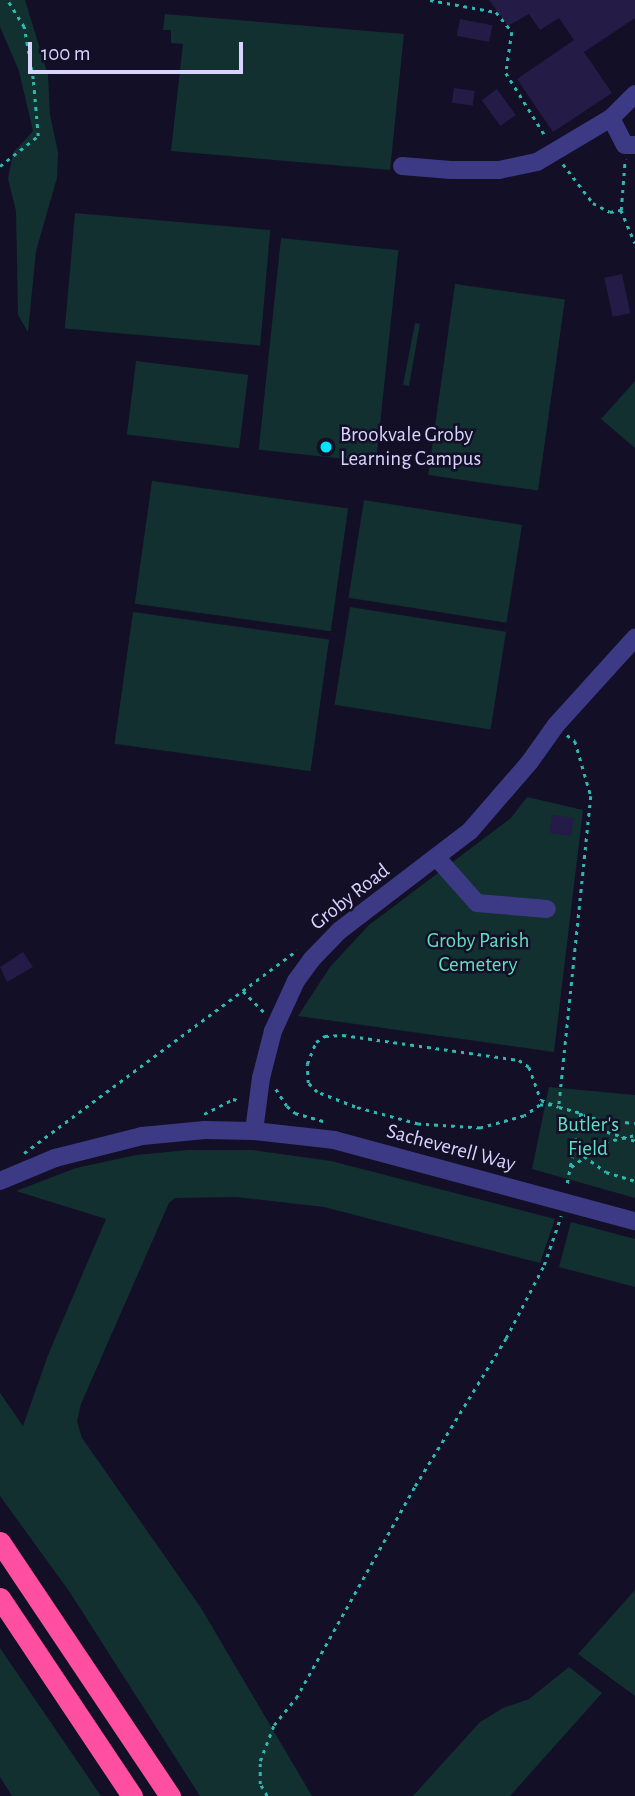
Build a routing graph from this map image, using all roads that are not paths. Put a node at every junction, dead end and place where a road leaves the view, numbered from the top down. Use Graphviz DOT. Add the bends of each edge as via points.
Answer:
graph roads {
  1 [pos="635,94"];
  2 [pos="611,118"];
  3 [pos="630,145"];
  4 [pos="402,166"];
  5 [pos="635,638"];
  6 [pos="437,858"];
  7 [pos="547,909"];
  8 [pos="254,1131"];
  9 [pos="0,1181"];
  10 [pos="635,1221"];
  11 [pos="0,1542"];
  12 [pos="0,1598"];
  13 [pos="132,1796"];
  14 [pos="170,1796"];
  1 -- 2 [label="street"];
  2 -- 3 [label="street"];
  2 -- 4 [label="street" via="537,162 499,170"];
  5 -- 6 [label="street, Groby Road" via="556,725 499,800"];
  6 -- 7 [label="street" via="477,903"];
  6 -- 8 [label="street, Groby Road" via="331,938 296,981 266,1054"];
  8 -- 9 [label="street" via="142,1136 55,1158"];
  8 -- 10 [label="street, Sacheverell Way" via="334,1140 567,1193"];
  11 -- 14 [label="highway"];
  12 -- 13 [label="highway"];
}
